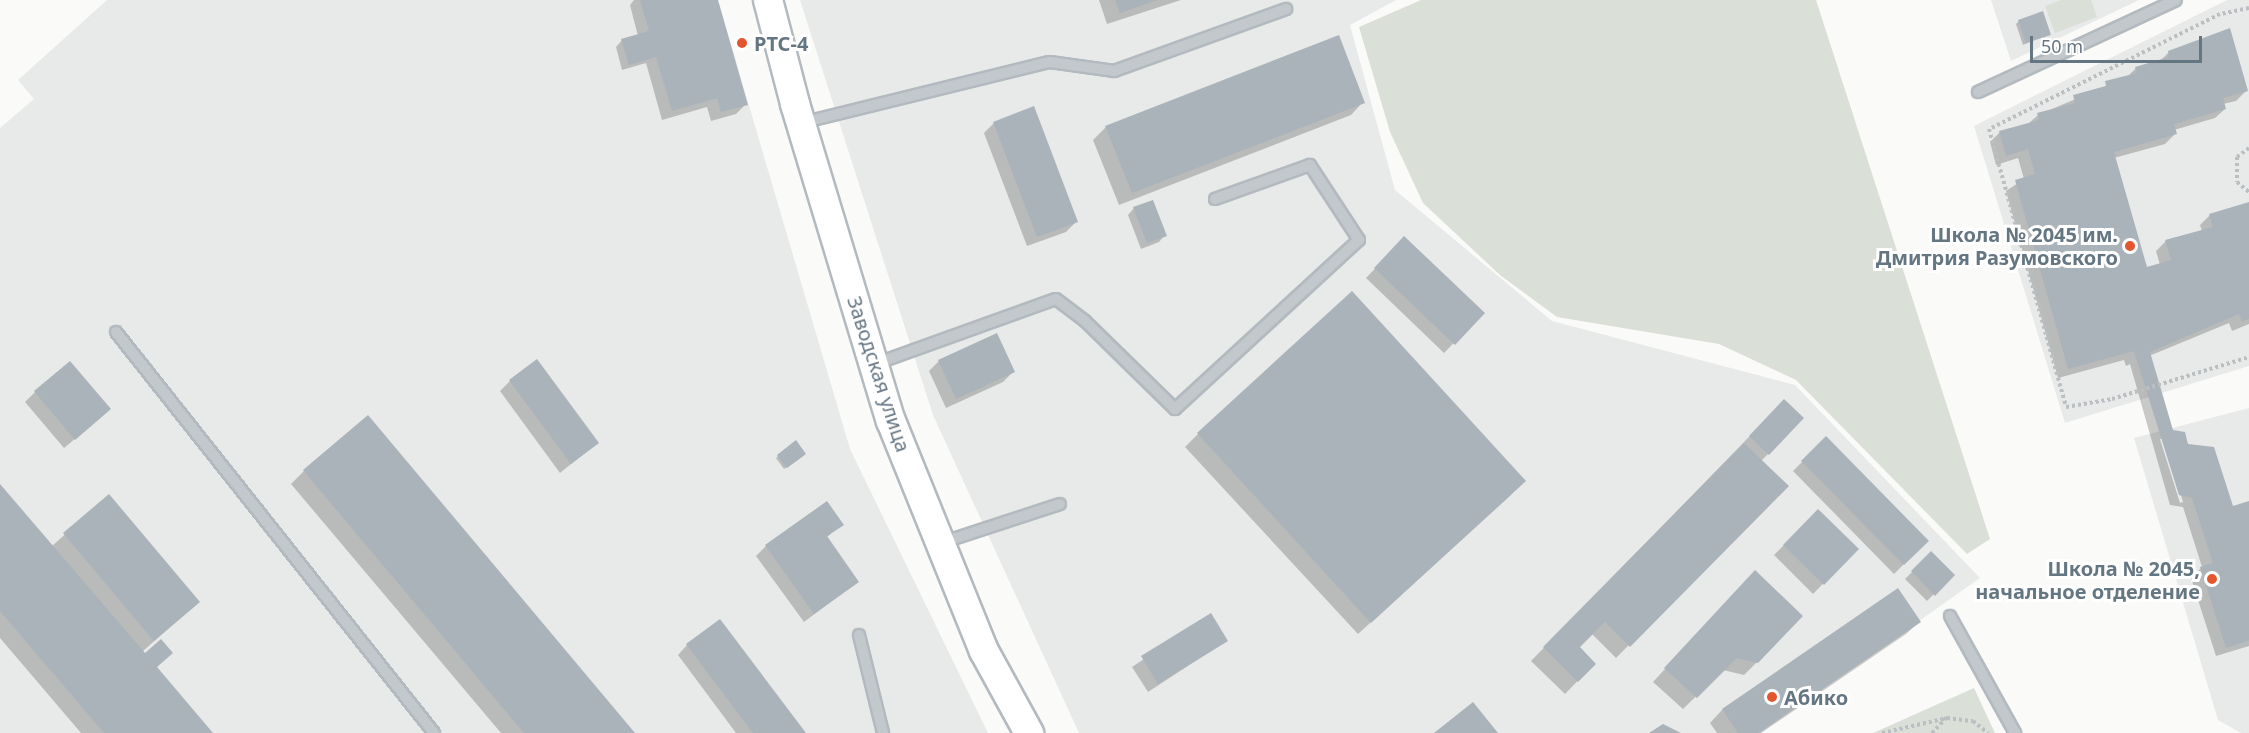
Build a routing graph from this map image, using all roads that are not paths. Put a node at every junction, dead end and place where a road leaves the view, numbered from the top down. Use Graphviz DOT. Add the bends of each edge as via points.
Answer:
graph roads {
  1 [pos="768,0"];
  2 [pos="2176,0"];
  3 [pos="1286,9"];
  4 [pos="1978,92"];
  5 [pos="800,123"];
  6 [pos="1215,199"];
  7 [pos="116,332"];
  8 [pos="874,364"];
  9 [pos="1060,504"];
  10 [pos="939,543"];
  11 [pos="1950,616"];
  12 [pos="859,635"];
  13 [pos="434,733"];
  14 [pos="883,733"];
  15 [pos="1029,733"];
  16 [pos="2014,733"];
  1 -- 5 [label="street, Заводская улица"];
  2 -- 4 [label="lane"];
  3 -- 5 [label="lane" via="1114,71 1050,62"];
  5 -- 8 [label="street, Заводская улица"];
  6 -- 8 [label="lane" via="1310,165 1359,240 1175,409 1085,321 1056,299"];
  7 -- 13 [label="lane"];
  8 -- 10 [label="street, Заводская улица"];
  9 -- 10 [label="lane"];
  10 -- 15 [label="street, Заводская улица" via="984,651"];
  11 -- 16 [label="lane"];
  12 -- 14 [label="lane"];
}
